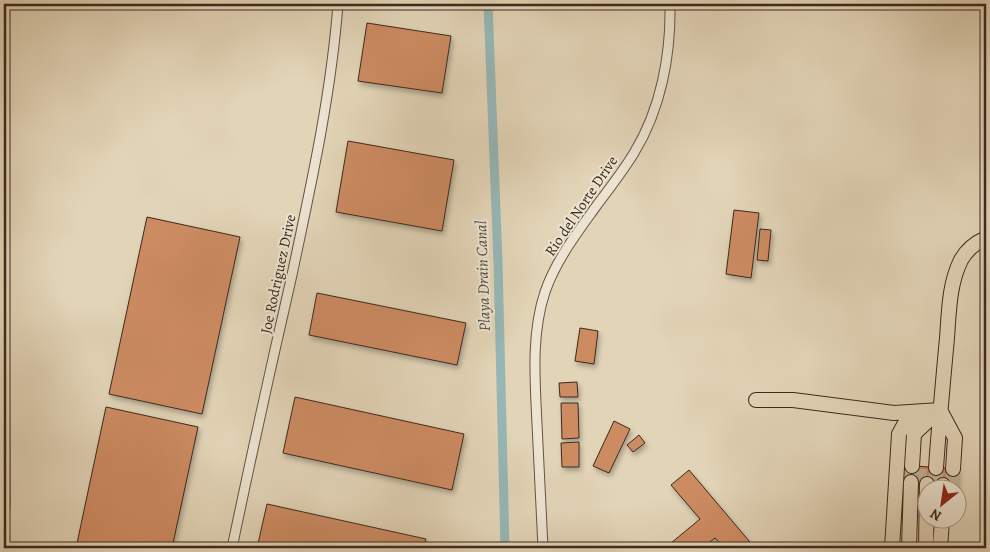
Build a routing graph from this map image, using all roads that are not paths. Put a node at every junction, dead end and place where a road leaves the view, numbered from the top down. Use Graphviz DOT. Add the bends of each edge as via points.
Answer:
graph roads {
  1 [pos="338,4"];
  2 [pos="670,4"];
  3 [pos="4,238"];
  4 [pos="986,238"];
  5 [pos="756,400"];
  6 [pos="940,410"];
  7 [pos="918,513"];
  8 [pos="4,518"];
  9 [pos="918,525"];
  10 [pos="921,530"];
  11 [pos="928,530"];
  12 [pos="934,530"];
  13 [pos="941,530"];
  14 [pos="949,530"];
  15 [pos="232,548"];
  16 [pos="543,548"];
  17 [pos="892,548"];
  18 [pos="900,548"];
  19 [pos="910,548"];
  20 [pos="917,548"];
  21 [pos="926,548"];
  22 [pos="933,548"];
  23 [pos="940,548"];
  24 [pos="949,548"];
  1 -- 15 [label="street, Joe Rodriguez Drive" via="330,81 315,168"];
  2 -- 16 [label="street, Rio del Norte Drive" via="665,70 651,117 635,152 561,257 545,292 538,318 535,381"];
  3 -- 8 [label="street"];
  4 -- 6 [label="main road" via="966,251 954,279"];
  5 -- 6 [label="main road" via="794,400 894,413"];
  6 -- 6 [label="main road" via="922,435 929,467 946,437"];
  6 -- 17 [label="main road" via="905,424 899,434"];
  7 -- 18 [label="main road"];
  9 -- 19 [label="main road"];
  10 -- 20 [label="main road"];
  11 -- 21 [label="main road"];
  12 -- 22 [label="main road"];
  13 -- 23 [label="main road"];
  14 -- 24 [label="main road"];
}
